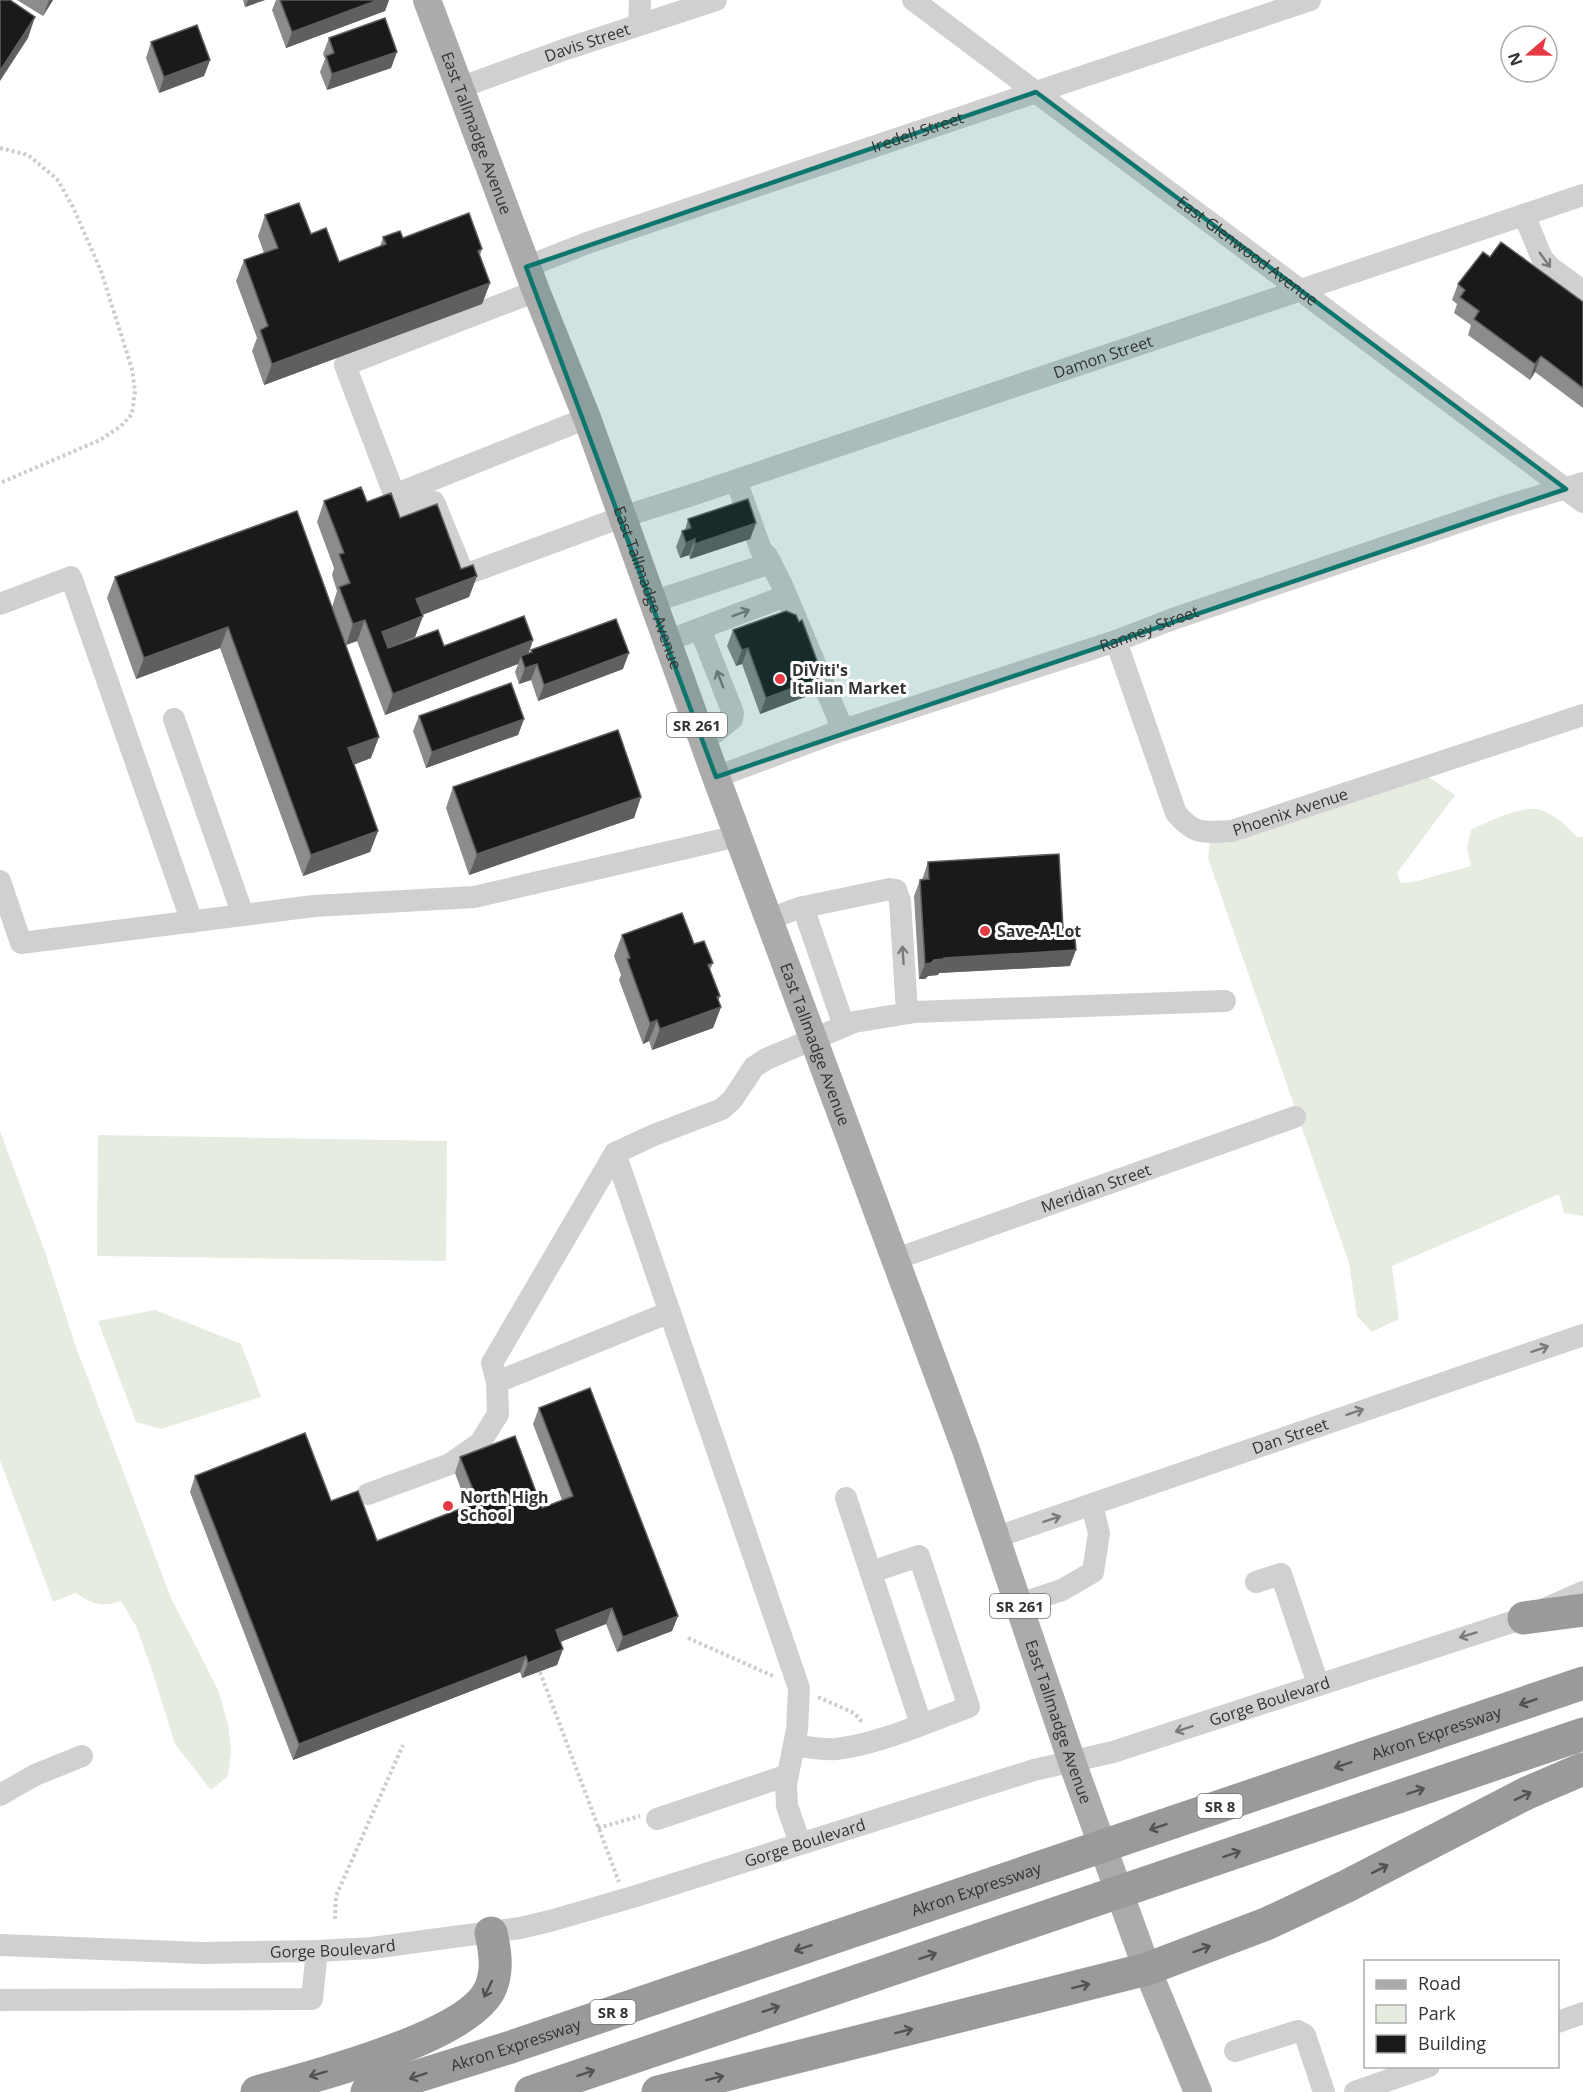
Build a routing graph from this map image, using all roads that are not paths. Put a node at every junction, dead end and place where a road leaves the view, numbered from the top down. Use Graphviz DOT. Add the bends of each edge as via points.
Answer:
graph roads {
  1 [pos="427,0"];
  2 [pos="639,0"];
  3 [pos="715,0"];
  4 [pos="913,0"];
  5 [pos="1310,0"];
  6 [pos="639,25"];
  7 [pos="459,88"];
  8 [pos="1036,92"];
  9 [pos="1583,195"];
  10 [pos="1524,215"];
  11 [pos="531,279"];
  12 [pos="1299,290"];
  13 [pos="1583,291"];
  14 [pos="587,418"];
  15 [pos="736,480"];
  16 [pos="1577,491"];
  17 [pos="394,495"];
  18 [pos="622,517"];
  19 [pos="766,556"];
  20 [pos="786,596"];
  21 [pos="652,602"];
  22 [pos="0,604"];
  23 [pos="700,629"];
  24 [pos="667,641"];
  25 [pos="1116,641"];
  26 [pos="1583,715"];
  27 [pos="174,718"];
  28 [pos="843,730"];
  29 [pos="703,742"];
  30 [pos="716,777"];
  31 [pos="738,836"];
  32 [pos="0,881"];
  33 [pos="802,908"];
  34 [pos="243,915"];
  35 [pos="769,919"];
  36 [pos="192,922"];
  37 [pos="10,944"];
  38 [pos="1225,1001"];
  39 [pos="907,1013"];
  40 [pos="844,1026"];
  41 [pos="813,1039"];
  42 [pos="1295,1117"];
  43 [pos="615,1153"];
  44 [pos="896,1259"];
  45 [pos="670,1312"];
  46 [pos="1583,1335"];
  47 [pos="497,1382"];
  48 [pos="368,1494"];
  49 [pos="846,1498"];
  50 [pos="1092,1505"];
  51 [pos="997,1537"];
  52 [pos="871,1572"];
  53 [pos="1256,1582"];
  54 [pos="1583,1592"];
  55 [pos="1019,1604"];
  56 [pos="1583,1610"];
  57 [pos="1524,1618"];
  58 [pos="1583,1683"];
  59 [pos="1318,1684"];
  60 [pos="921,1724"];
  61 [pos="1583,1734"];
  62 [pos="794,1745"];
  63 [pos="82,1756"];
  64 [pos="1072,1762"];
  65 [pos="1583,1769"];
  66 [pos="788,1775"];
  67 [pos="0,1795"];
  68 [pos="657,1820"];
  69 [pos="800,1843"];
  70 [pos="491,1933"];
  71 [pos="0,1945"];
  72 [pos="317,1951"];
  73 [pos="1147,1969"];
  74 [pos="0,2000"];
  75 [pos="1583,2013"];
  76 [pos="1559,2021"];
  77 [pos="1235,2051"];
  78 [pos="1426,2068"];
  79 [pos="257,2092"];
  80 [pos="367,2092"];
  81 [pos="531,2092"];
  82 [pos="658,2092"];
  83 [pos="1198,2092"];
  84 [pos="1324,2092"];
  85 [pos="1355,2092"];
  1 -- 7 [label="main road, East Tallmadge Avenue / SR 261"];
  2 -- 6 [label="street"];
  3 -- 6 [label="street, Davis Street"];
  4 -- 8 [label="street, East Glenwood Avenue"];
  5 -- 8 [label="street, Iredell Street"];
  6 -- 7 [label="street, Davis Street"];
  7 -- 11 [label="main road, East Tallmadge Avenue / SR 261"];
  8 -- 11 [label="street, Iredell Street" via="587,243"];
  8 -- 12 [label="street, East Glenwood Avenue"];
  9 -- 10 [label="street, Damon Street"];
  10 -- 12 [label="street, Damon Street"];
  10 -- 13 [label="street, one-way" via="1542,258"];
  11 -- 14 [label="main road, East Tallmadge Avenue / SR 261"];
  11 -- 17 [label="street, Iredell Street" via="345,365"];
  12 -- 15 [label="street, Damon Street"];
  12 -- 16 [label="street, East Glenwood Avenue"];
  14 -- 17 [label="street"];
  14 -- 18 [label="main road, East Tallmadge Avenue / SR 261"];
  15 -- 18 [label="street, Damon Street"];
  15 -- 19 [label="street"];
  16 -- 25 [label="street, Ranney Street" via="1503,507"];
  17 -- 18 [label="street, Damon Street" via="402,515 435,502 464,575"];
  18 -- 21 [label="main road, East Tallmadge Avenue / SR 261"];
  19 -- 20 [label="street"];
  19 -- 21 [label="street"];
  23 -- 20 [label="street, one-way"];
  20 -- 28 [label="street"];
  21 -- 24 [label="main road, East Tallmadge Avenue / SR 261"];
  22 -- 36 [label="street" via="71,578"];
  23 -- 24 [label="street"];
  29 -- 23 [label="street, one-way" via="732,719 733,713"];
  24 -- 29 [label="main road, East Tallmadge Avenue / SR 261"];
  25 -- 26 [label="street, Phoenix Avenue" via="1176,813 1186,826 1201,832 1232,831"];
  25 -- 28 [label="street, Ranney Street"];
  27 -- 34 [label="street"];
  28 -- 30 [label="street, Ranney Street"];
  29 -- 30 [label="main road, East Tallmadge Avenue / SR 261"];
  30 -- 31 [label="main road, East Tallmadge Avenue / SR 261"];
  31 -- 34 [label="street" via="474,897 314,906"];
  31 -- 35 [label="main road, East Tallmadge Avenue / SR 261"];
  32 -- 37 [label="street"];
  33 -- 35 [label="street"];
  39 -- 33 [label="street, one-way" via="900,901 896,890"];
  33 -- 40 [label="street"];
  34 -- 36 [label="street"];
  35 -- 41 [label="main road, East Tallmadge Avenue / SR 261"];
  36 -- 37 [label="street"];
  38 -- 39 [label="street"];
  39 -- 40 [label="street"];
  40 -- 41 [label="street"];
  41 -- 43 [label="street" via="754,1067 722,1109"];
  41 -- 44 [label="main road, East Tallmadge Avenue / SR 261"];
  42 -- 44 [label="street, Meridian Street"];
  43 -- 45 [label="street"];
  43 -- 47 [label="street" via="492,1363"];
  44 -- 51 [label="main road, East Tallmadge Avenue / SR 261"];
  45 -- 47 [label="street"];
  45 -- 62 [label="street" via="800,1688"];
  50 -- 46 [label="street, Dan Street, one-way"];
  47 -- 48 [label="street" via="498,1414 480,1443 450,1464"];
  49 -- 52 [label="street"];
  51 -- 50 [label="street, Dan Street, one-way"];
  50 -- 55 [label="street" via="1099,1533 1093,1572 1062,1590"];
  51 -- 55 [label="main road, East Tallmadge Avenue / SR 261"];
  52 -- 60 [label="street"];
  52 -- 60 [label="street" via="919,1556 923,1566 969,1707"];
  53 -- 59 [label="street" via="1281,1574"];
  54 -- 57 [label="street, Gorge Boulevard"];
  55 -- 64 [label="main road, East Tallmadge Avenue / SR 261"];
  56 -- 57 [label="highway"];
  57 -- 59 [label="street, Gorge Boulevard, one-way"];
  58 -- 80 [label="highway, Akron Expressway / SR 8, one-way" via="511,2047"];
  59 -- 64 [label="street, Gorge Boulevard, one-way"];
  60 -- 62 [label="street" via="836,1749"];
  81 -- 61 [label="highway, one-way"];
  62 -- 66 [label="street"];
  63 -- 67 [label="street" via="35,1775"];
  64 -- 69 [label="street, Gorge Boulevard" via="1034,1770"];
  64 -- 73 [label="main road, East Tallmadge Avenue / SR 261"];
  73 -- 65 [label="highway, one-way" via="1266,1924 1527,1793"];
  66 -- 68 [label="street"];
  66 -- 69 [label="street" via="787,1806"];
  69 -- 70 [label="street, Gorge Boulevard" via="572,1915"];
  70 -- 72 [label="street, Gorge Boulevard"];
  70 -- 79 [label="highway, one-way" via="496,1956 491,1988 462,2017 388,2052"];
  71 -- 72 [label="street, Gorge Boulevard" via="202,1953"];
  72 -- 74 [label="street" via="312,1999"];
  82 -- 73 [label="highway, one-way"];
  73 -- 83 [label="main road, East Tallmadge Avenue / SR 261"];
  75 -- 76 [label="street"];
  77 -- 84 [label="street" via="1298,2031 1305,2035"];
  78 -- 85 [label="street"];
}
